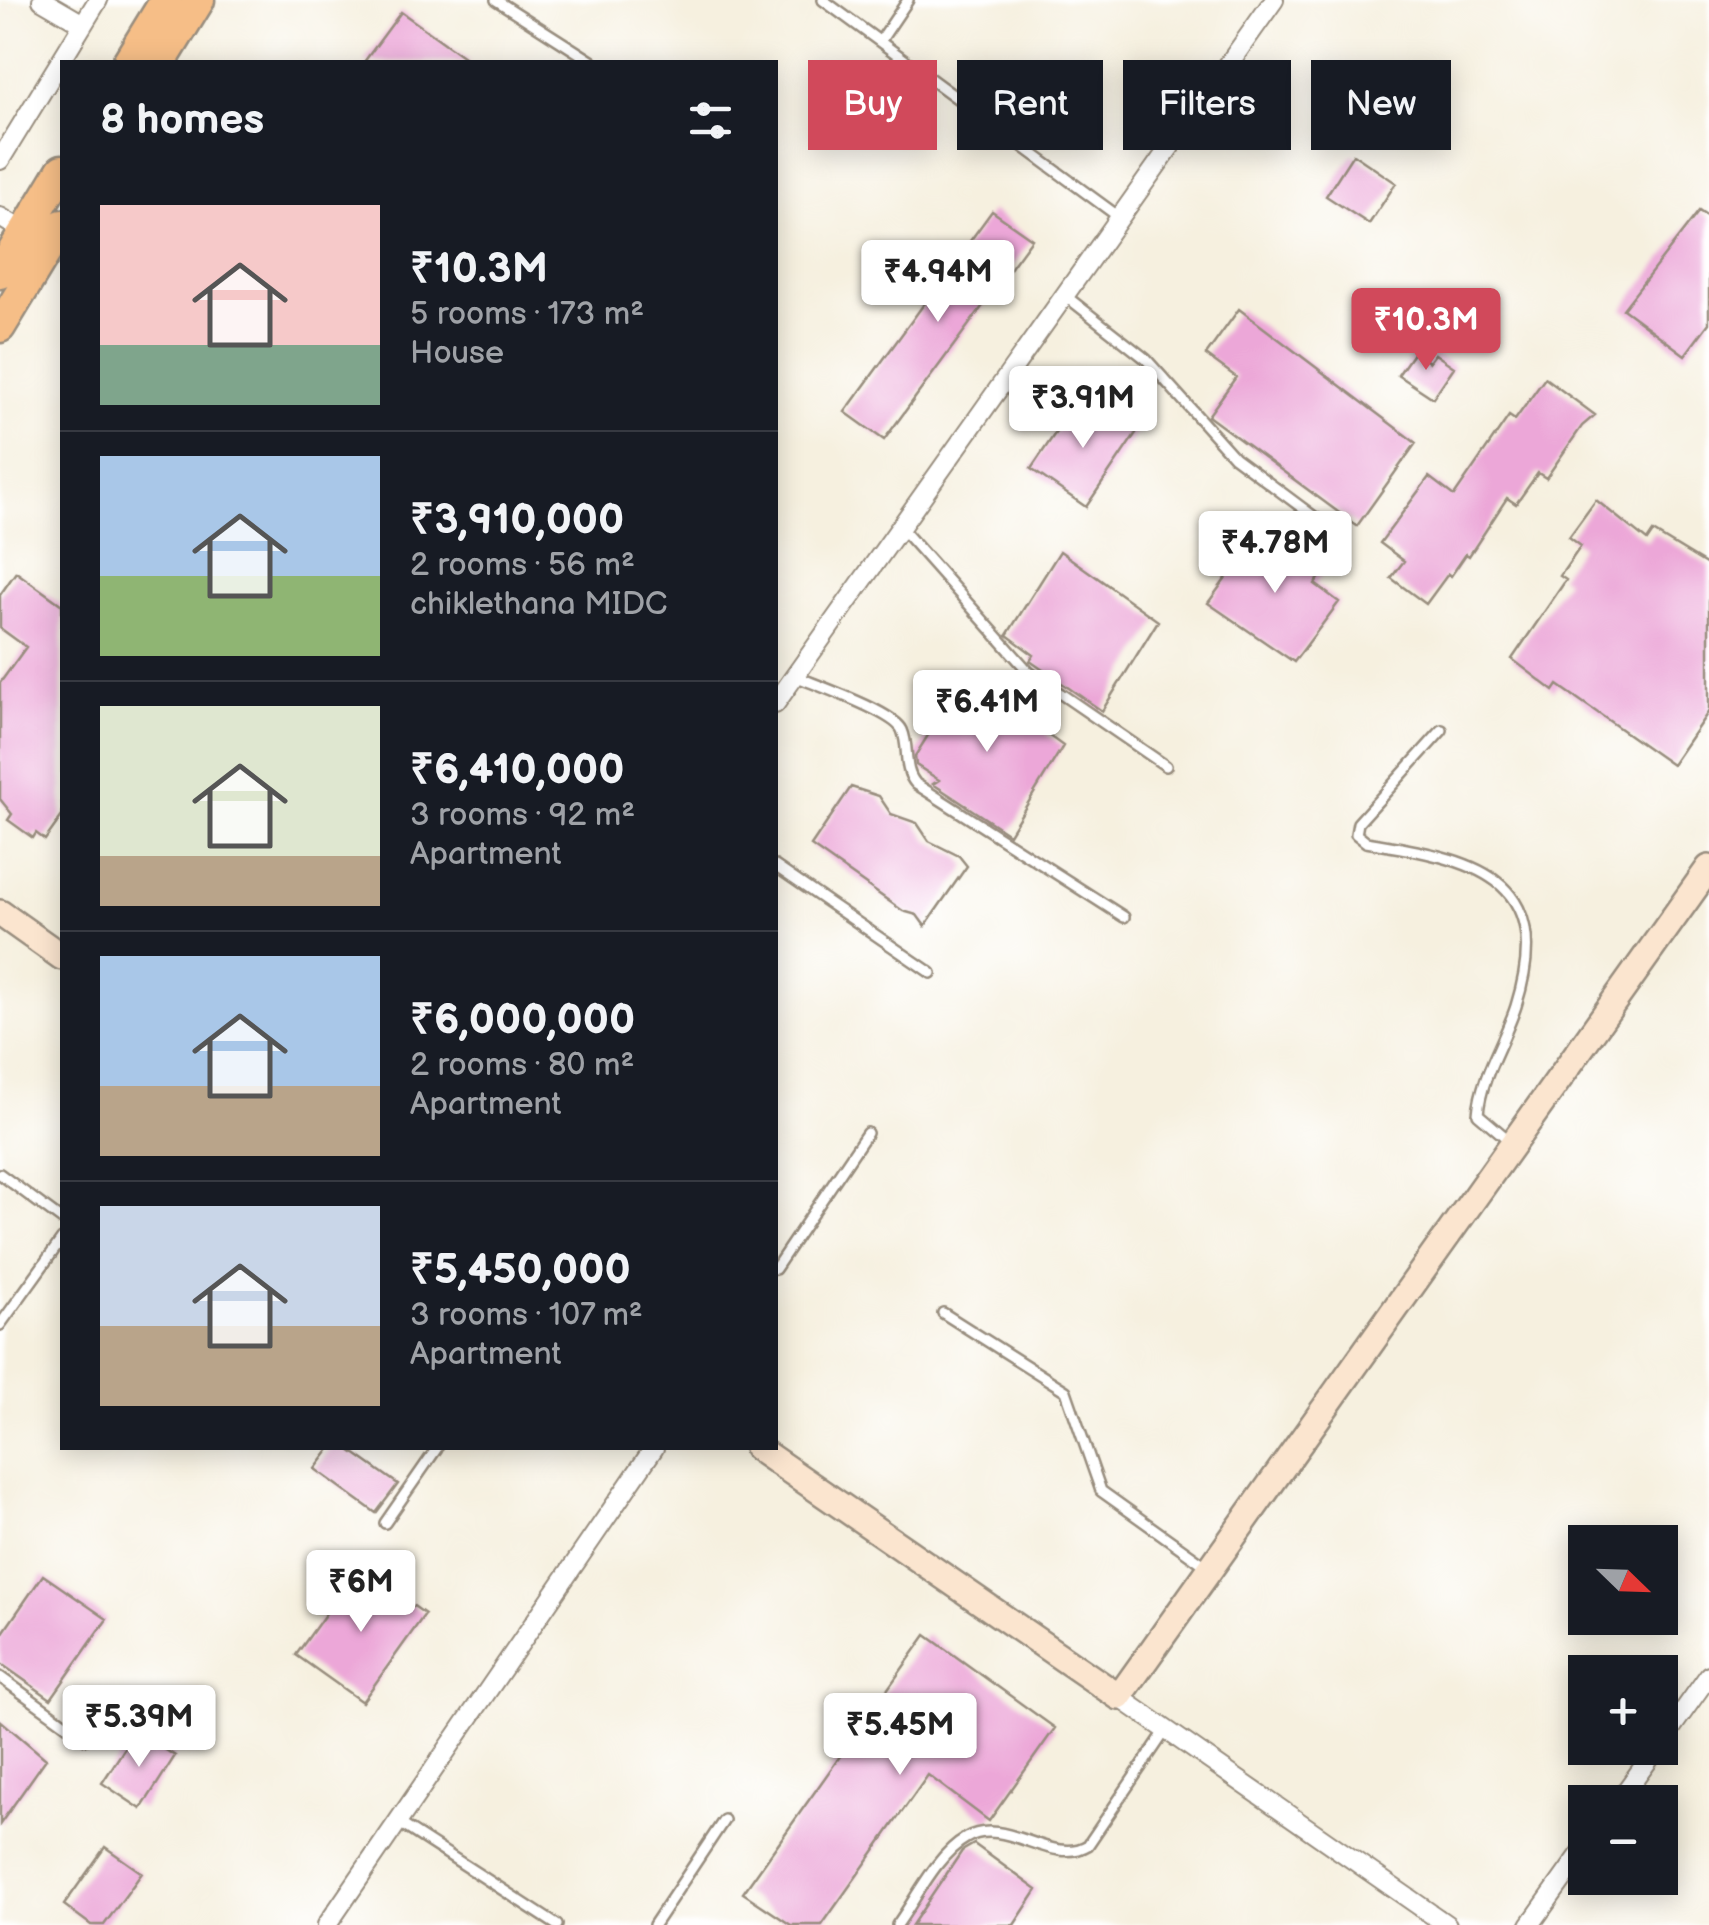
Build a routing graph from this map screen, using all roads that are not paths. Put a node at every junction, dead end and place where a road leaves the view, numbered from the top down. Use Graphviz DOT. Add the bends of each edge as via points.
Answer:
graph roads {
  1 [pos="42,0"];
  2 [pos="98,0"];
  3 [pos="166,0"];
  4 [pos="199,0"];
  5 [pos="496,0"];
  6 [pos="823,0"];
  7 [pos="908,0"];
  8 [pos="1274,0"];
  9 [pos="82,24"];
  10 [pos="881,40"];
  11 [pos="68,59"];
  12 [pos="129,60"];
  13 [pos="162,60"];
  14 [pos="590,60"];
  15 [pos="60,71"];
  16 [pos="0,160"];
  17 [pos="60,172"];
  18 [pos="1121,219"];
  19 [pos="12,225"];
  20 [pos="60,229"];
  21 [pos="0,273"];
  22 [pos="1067,297"];
  23 [pos="0,327"];
  24 [pos="1324,524"];
  25 [pos="901,528"];
  26 [pos="795,676"];
  27 [pos="778,700"];
  28 [pos="1442,730"];
  29 [pos="1166,766"];
  30 [pos="778,868"];
  31 [pos="1709,868"];
  32 [pos="0,913"];
  33 [pos="1124,917"];
  34 [pos="60,956"];
  35 [pos="932,973"];
  36 [pos="866,1133"];
  37 [pos="1513,1143"];
  38 [pos="0,1174"];
  39 [pos="60,1219"];
  40 [pos="60,1242"];
  41 [pos="778,1264"];
  42 [pos="943,1313"];
  43 [pos="2,1320"];
  44 [pos="436,1450"];
  45 [pos="653,1450"];
  46 [pos="761,1450"];
  47 [pos="385,1523"];
  48 [pos="1210,1569"];
  49 [pos="0,1677"];
  50 [pos="1706,1686"];
  51 [pos="1118,1697"];
  52 [pos="1678,1722"];
  53 [pos="1166,1730"];
  54 [pos="86,1739"];
  55 [pos="724,1820"];
  56 [pos="398,1822"];
  57 [pos="1568,1872"];
  58 [pos="327,1925"];
  59 [pos="557,1925"];
  60 [pos="654,1925"];
  61 [pos="897,1925"];
  62 [pos="1447,1925"];
  63 [pos="1530,1925"];
  1 -- 9 [label="street"];
  2 -- 9 [label="street"];
  3 -- 12 [label="main road"];
  4 -- 13 [label="main road"];
  5 -- 14 [label="lane"];
  6 -- 10 [label="lane"];
  7 -- 10 [label="lane"];
  8 -- 18 [label="street"];
  9 -- 11 [label="street"];
  10 -- 18 [label="lane"];
  15 -- 16 [label="street"];
  17 -- 19 [label="main road"];
  18 -- 22 [label="street"];
  19 -- 21 [label="main road"];
  20 -- 23 [label="main road"];
  22 -- 24 [label="lane" via="1146,359 1234,457"];
  22 -- 25 [label="street"];
  25 -- 26 [label="street"];
  25 -- 29 [label="lane" via="1030,672"];
  26 -- 27 [label="street"];
  26 -- 33 [label="lane" via="894,720 916,784"];
  28 -- 37 [label="lane" via="1358,823 1356,834 1366,842 1460,860 1496,880 1520,906 1526,963 1478,1114"];
  30 -- 35 [label="lane"];
  31 -- 37 [label="street"];
  32 -- 34 [label="street"];
  36 -- 41 [label="lane"];
  37 -- 48 [label="street"];
  38 -- 39 [label="lane"];
  40 -- 43 [label="lane"];
  42 -- 48 [label="lane" via="1066,1391 1100,1491"];
  44 -- 47 [label="lane"];
  45 -- 56 [label="street"];
  46 -- 51 [label="street"];
  48 -- 51 [label="street"];
  49 -- 54 [label="lane"];
  50 -- 52 [label="street"];
  51 -- 53 [label="street"];
  53 -- 61 [label="lane" via="1088,1845 1073,1852 995,1831 966,1838"];
  53 -- 62 [label="street"];
  55 -- 60 [label="lane"];
  56 -- 58 [label="street"];
  56 -- 59 [label="lane"];
  57 -- 63 [label="street"];
}
